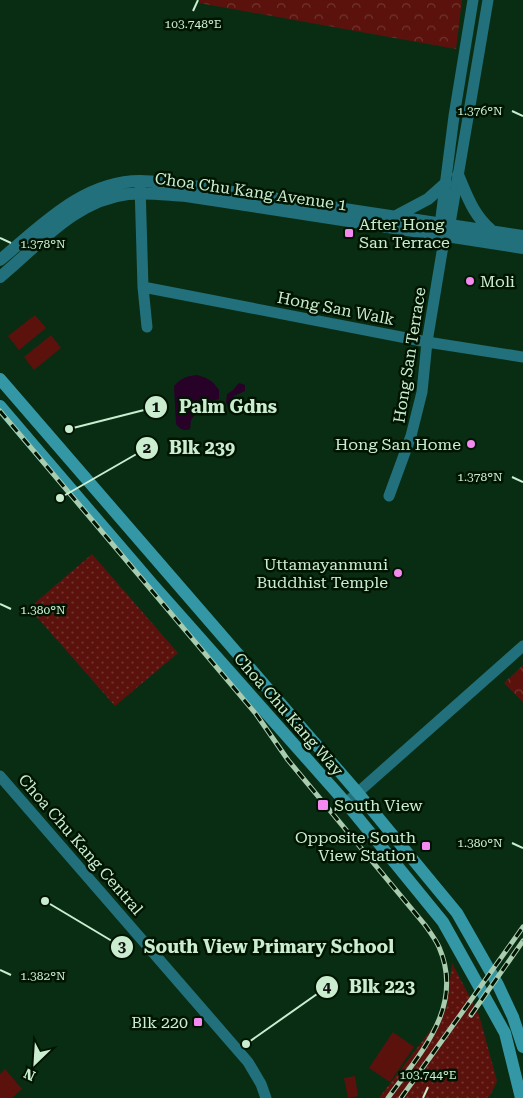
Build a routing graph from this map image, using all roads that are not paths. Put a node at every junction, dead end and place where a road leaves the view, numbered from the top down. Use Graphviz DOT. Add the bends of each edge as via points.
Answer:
graph roads {
  1 [pos="473,0"];
  2 [pos="488,0"];
  3 [pos="458,175"];
  4 [pos="446,183"];
  5 [pos="140,187"];
  6 [pos="126,194"];
  7 [pos="139,212"];
  8 [pos="396,216"];
  9 [pos="492,230"];
  10 [pos="444,233"];
  11 [pos="523,236"];
  12 [pos="523,248"];
  13 [pos="0,260"];
  14 [pos="0,277"];
  15 [pos="143,287"];
  16 [pos="147,327"];
  17 [pos="427,342"];
  18 [pos="523,357"];
  19 [pos="0,379"];
  20 [pos="0,406"];
  21 [pos="389,496"];
  22 [pos="523,646"];
  23 [pos="0,776"];
  24 [pos="358,793"];
  25 [pos="346,803"];
  26 [pos="523,1047"];
  27 [pos="518,1084"];
  28 [pos="266,1098"];
  29 [pos="509,1098"];
  30 [pos="521,1098"];
  1 -- 4 [label="street"];
  2 -- 3 [label="street"];
  3 -- 9 [label="street" via="472,208"];
  3 -- 10 [label="street"];
  4 -- 8 [label="street" via="428,200"];
  4 -- 10 [label="street"];
  5 -- 6 [label="street, Choa Chu Kang Avenue 1"];
  5 -- 7 [label="street"];
  5 -- 8 [label="street, Choa Chu Kang Avenue 1" via="186,185"];
  5 -- 10 [label="street, Choa Chu Kang Avenue 1"];
  5 -- 13 [label="street, Choa Chu Kang Avenue 1" via="109,186 80,197"];
  6 -- 7 [label="street"];
  6 -- 14 [label="street, Choa Chu Kang Avenue 1" via="90,205 72,216"];
  7 -- 15 [label="street"];
  8 -- 10 [label="street, Choa Chu Kang Avenue 1"];
  9 -- 10 [label="street, Choa Chu Kang Avenue 1"];
  9 -- 11 [label="street, Choa Chu Kang Avenue 1"];
  10 -- 12 [label="street, Choa Chu Kang Avenue 1"];
  10 -- 17 [label="street, Hong San Terrace"];
  15 -- 16 [label="street"];
  15 -- 17 [label="street, Hong San Walk"];
  17 -- 18 [label="street, Hong San Walk"];
  17 -- 21 [label="street, Hong San Terrace" via="422,392 412,436"];
  19 -- 24 [label="main road, Choa Chu Kang Way"];
  20 -- 25 [label="main road, Choa Chu Kang Way"];
  22 -- 24 [label="street"];
  23 -- 28 [label="street, Choa Chu Kang Central" via="248,1062"];
  24 -- 25 [label="street"];
  24 -- 26 [label="main road, Choa Chu Kang Way" via="457,913 498,985"];
  25 -- 27 [label="main road, Choa Chu Kang Way" via="443,922 505,1033"];
  27 -- 29 [label="main road"];
  27 -- 30 [label="main road, Choa Chu Kang Way"];
}
